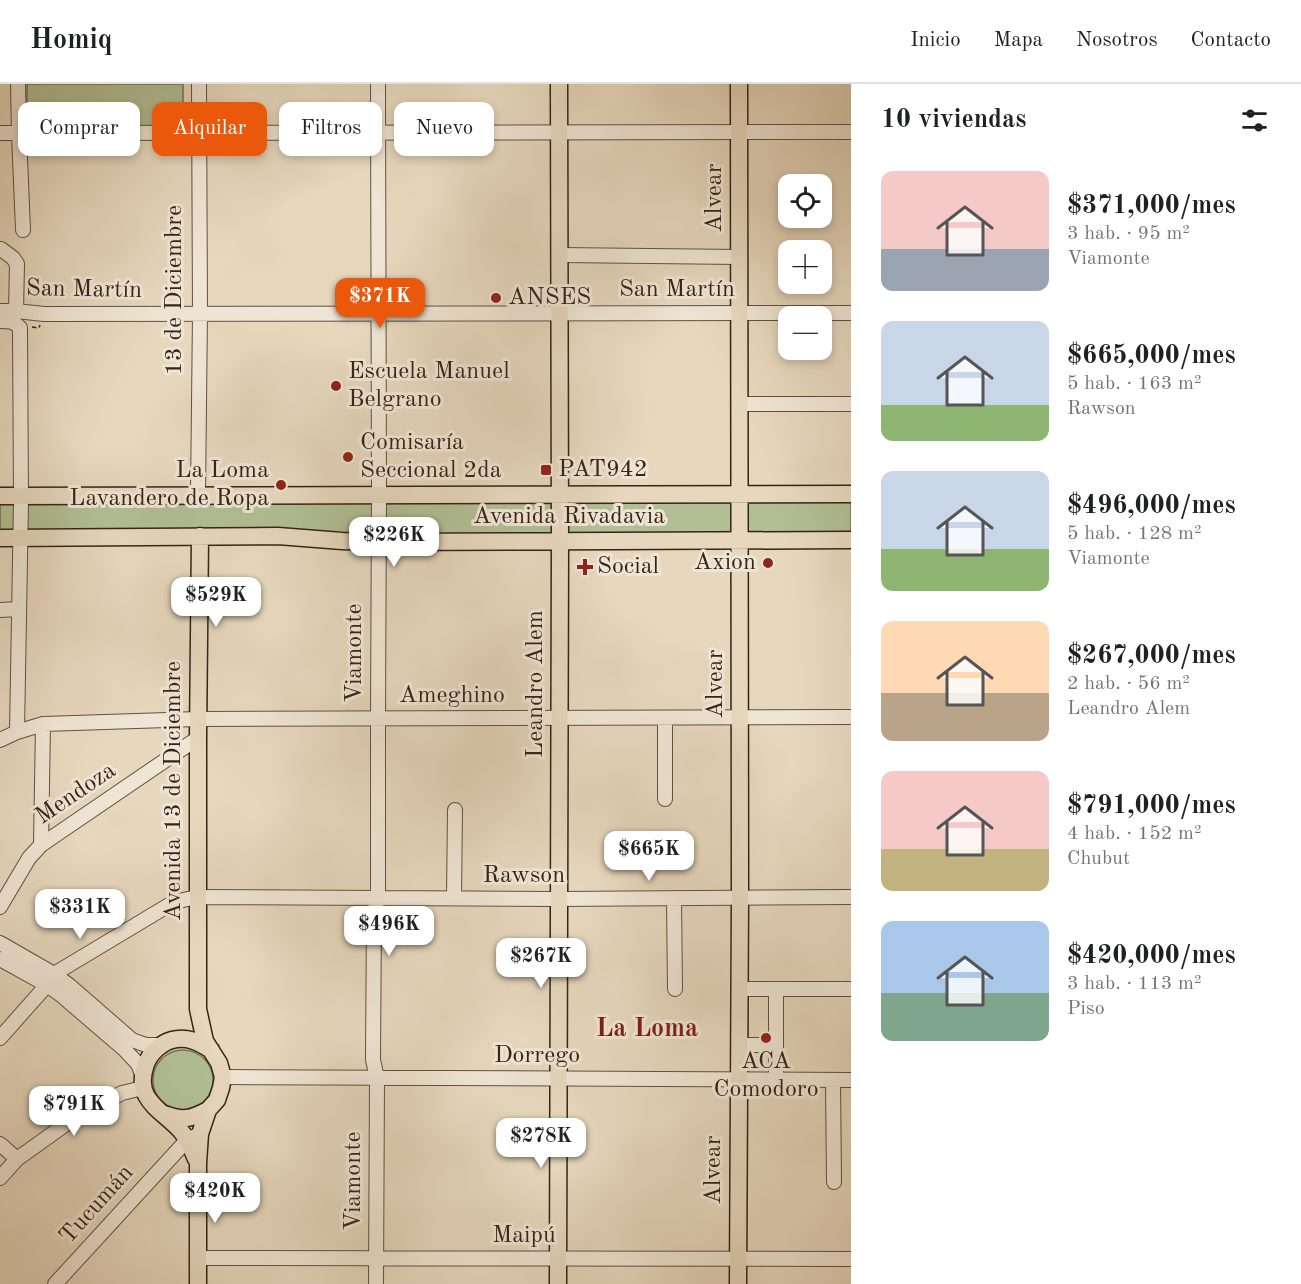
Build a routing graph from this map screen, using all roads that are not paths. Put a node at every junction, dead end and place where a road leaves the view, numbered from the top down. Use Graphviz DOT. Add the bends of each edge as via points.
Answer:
graph roads {
  1 [pos="18,84"];
  2 [pos="199,84"];
  3 [pos="378,84"];
  4 [pos="559,84"];
  5 [pos="739,84"];
  6 [pos="18,102"];
  7 [pos="199,102"];
  8 [pos="378,102"];
  9 [pos="739,131"];
  10 [pos="382,132"];
  11 [pos="559,132"];
  12 [pos="851,132"];
  13 [pos="0,133"];
  14 [pos="18,134"];
  15 [pos="20,156"];
  16 [pos="199,156"];
  17 [pos="378,156"];
  18 [pos="23,230"];
  19 [pos="2,249"];
  20 [pos="559,255"];
  21 [pos="740,257"];
  22 [pos="0,311"];
  23 [pos="16,311"];
  24 [pos="200,313"];
  25 [pos="378,313"];
  26 [pos="560,313"];
  27 [pos="740,313"];
  28 [pos="851,313"];
  29 [pos="0,321"];
  30 [pos="740,404"];
  31 [pos="851,404"];
  32 [pos="560,494"];
  33 [pos="740,494"];
  34 [pos="851,494"];
  35 [pos="198,495"];
  36 [pos="379,495"];
  37 [pos="0,496"];
  38 [pos="21,496"];
  39 [pos="200,536"];
  40 [pos="0,538"];
  41 [pos="20,538"];
  42 [pos="740,540"];
  43 [pos="851,540"];
  44 [pos="560,541"];
  45 [pos="378,542"];
  46 [pos="19,609"];
  47 [pos="0,610"];
  48 [pos="851,717"];
  49 [pos="378,718"];
  50 [pos="560,718"];
  51 [pos="665,718"];
  52 [pos="740,718"];
  53 [pos="198,719"];
  54 [pos="44,724"];
  55 [pos="17,732"];
  56 [pos="198,738"];
  57 [pos="0,740"];
  58 [pos="665,799"];
  59 [pos="455,810"];
  60 [pos="41,844"];
  61 [pos="197,897"];
  62 [pos="851,897"];
  63 [pos="378,898"];
  64 [pos="454,898"];
  65 [pos="674,898"];
  66 [pos="740,898"];
  67 [pos="559,899"];
  68 [pos="0,907"];
  69 [pos="0,943"];
  70 [pos="0,959"];
  71 [pos="50,980"];
  72 [pos="675,989"];
  73 [pos="739,989"];
  74 [pos="776,989"];
  75 [pos="851,989"];
  76 [pos="198,1009"];
  77 [pos="0,1038"];
  78 [pos="183,1039"];
  79 [pos="160,1045"];
  80 [pos="739,1045"];
  81 [pos="776,1045"];
  82 [pos="211,1050"];
  83 [pos="223,1077"];
  84 [pos="377,1078"];
  85 [pos="559,1079"];
  86 [pos="739,1080"];
  87 [pos="776,1080"];
  88 [pos="833,1080"];
  89 [pos="851,1080"];
  90 [pos="143,1081"];
  91 [pos="208,1110"];
  92 [pos="161,1113"];
  93 [pos="194,1137"];
  94 [pos="0,1144"];
  95 [pos="17,1159"];
  96 [pos="0,1178"];
  97 [pos="834,1182"];
  98 [pos="198,1258"];
  99 [pos="376,1259"];
  100 [pos="558,1259"];
  101 [pos="851,1259"];
  102 [pos="738,1260"];
  103 [pos="55,1284"];
  104 [pos="198,1284"];
  105 [pos="376,1284"];
  106 [pos="558,1284"];
  107 [pos="738,1284"];
  1 -- 6 [label="street"];
  2 -- 7 [label="street, 13 de Diciembre"];
  3 -- 8 [label="street, Viamonte"];
  4 -- 11 [label="main road, Leandro Alem"];
  5 -- 9 [label="main road, Alvear"];
  9 -- 11 [label="street"];
  9 -- 12 [label="street"];
  9 -- 21 [label="main road, Alvear"];
  10 -- 11 [label="street"];
  11 -- 20 [label="main road, Leandro Alem"];
  13 -- 14 [label="street"];
  15 -- 18 [label="street"];
  16 -- 24 [label="street, 13 de Diciembre"];
  17 -- 25 [label="street, Viamonte"];
  19 -- 23 [label="street" via="17,264"];
  20 -- 21 [label="street"];
  20 -- 26 [label="main road, Leandro Alem"];
  21 -- 27 [label="main road, Alvear"];
  22 -- 23 [label="street, San Martín"];
  23 -- 24 [label="street, San Martín"];
  24 -- 25 [label="street, San Martín"];
  24 -- 35 [label="street, 13 de Diciembre"];
  25 -- 26 [label="street, San Martín"];
  25 -- 36 [label="street, Viamonte"];
  26 -- 27 [label="street, San Martín"];
  26 -- 32 [label="main road, Leandro Alem"];
  27 -- 28 [label="street, San Martín"];
  27 -- 30 [label="main road, Alvear"];
  29 -- 38 [label="street, San Martín" via="16,323 20,328"];
  30 -- 31 [label="street"];
  30 -- 33 [label="main road, Alvear"];
  32 -- 33 [label="main road, Avenida Rivadavia"];
  32 -- 36 [label="main road, Avenida Rivadavia"];
  32 -- 44 [label="main road, Leandro Alem"];
  33 -- 34 [label="main road, Avenida Rivadavia"];
  33 -- 42 [label="main road, Alvear"];
  35 -- 36 [label="main road, Avenida Rivadavia"];
  35 -- 38 [label="main road, Avenida Rivadavia"];
  36 -- 45 [label="street, Viamonte"];
  37 -- 38 [label="main road, Avenida Rivadavia"];
  38 -- 41 [label="street"];
  39 -- 41 [label="main road, Avenida Rivadavia"];
  39 -- 45 [label="main road, Avenida Rivadavia"];
  39 -- 53 [label="main road, Avenida 13 de Diciembre"];
  40 -- 41 [label="main road, Avenida Rivadavia"];
  41 -- 46 [label="street"];
  42 -- 43 [label="main road, Avenida Rivadavia"];
  42 -- 44 [label="main road, Avenida Rivadavia"];
  42 -- 52 [label="main road, Alvear"];
  44 -- 45 [label="main road, Avenida Rivadavia"];
  44 -- 50 [label="main road, Leandro Alem"];
  45 -- 49 [label="street, Viamonte"];
  46 -- 47 [label="street"];
  46 -- 55 [label="street"];
  48 -- 52 [label="street, Ameghino"];
  49 -- 50 [label="street, Ameghino"];
  49 -- 53 [label="street, Ameghino"];
  49 -- 63 [label="street, Viamonte"];
  50 -- 51 [label="street, Ameghino"];
  50 -- 67 [label="main road, Leandro Alem"];
  51 -- 52 [label="street, Ameghino"];
  51 -- 58 [label="street"];
  52 -- 66 [label="main road, Alvear"];
  53 -- 54 [label="street, Ameghino"];
  53 -- 56 [label="main road, Avenida 13 de Diciembre"];
  54 -- 55 [label="street, Ameghino"];
  54 -- 60 [label="street"];
  55 -- 57 [label="street, Ameghino"];
  56 -- 60 [label="street, Mendoza"];
  56 -- 61 [label="main road, Avenida 13 de Diciembre"];
  59 -- 64 [label="street"];
  60 -- 68 [label="street, Mendoza"];
  61 -- 63 [label="street, Rawson"];
  61 -- 71 [label="street, Rawson" via="174,902"];
  61 -- 76 [label="main road, Avenida 13 de Diciembre"];
  62 -- 66 [label="street, Rawson"];
  63 -- 64 [label="street, Rawson"];
  63 -- 84 [label="street, Viamonte" via="374,912 373,1049"];
  64 -- 67 [label="street, Rawson"];
  65 -- 66 [label="street, Rawson"];
  65 -- 67 [label="street, Rawson"];
  65 -- 72 [label="street"];
  66 -- 73 [label="main road, Alvear"];
  67 -- 85 [label="main road, Leandro Alem"];
  69 -- 71 [label="street"];
  70 -- 71 [label="street"];
  71 -- 77 [label="street, Rawson"];
  71 -- 79 [label="street" via="70,986 132,1040"];
  71 -- 90 [label="street" via="61,995 138,1064"];
  73 -- 74 [label="street"];
  73 -- 80 [label="main road, Alvear"];
  74 -- 75 [label="street"];
  74 -- 81 [label="street"];
  76 -- 78 [label="main road" via="192,1029"];
  76 -- 82 [label="main road" via="202,1033"];
  78 -- 79 [label="main road"];
  78 -- 82 [label="main road"];
  79 -- 90 [label="main road" via="148,1058"];
  80 -- 81 [label="street"];
  80 -- 86 [label="main road, Alvear"];
  81 -- 87 [label="street"];
  82 -- 83 [label="main road"];
  83 -- 84 [label="street, Dorrego"];
  83 -- 91 [label="main road" via="217,1100"];
  84 -- 85 [label="street, Dorrego"];
  84 -- 99 [label="street, Viamonte"];
  85 -- 86 [label="street, Dorrego"];
  85 -- 100 [label="main road, Leandro Alem"];
  86 -- 87 [label="street, Dorrego"];
  86 -- 102 [label="main road, Alvear"];
  87 -- 88 [label="street, Dorrego"];
  88 -- 89 [label="street, Dorrego"];
  88 -- 97 [label="street"];
  90 -- 92 [label="main road" via="150,1102"];
  90 -- 95 [label="street" via="73,1119"];
  91 -- 92 [label="main road" via="193,1118 177,1119"];
  91 -- 93 [label="main road"];
  92 -- 93 [label="main road"];
  93 -- 98 [label="main road" via="198,1163"];
  93 -- 103 [label="street, Tucumán"];
  94 -- 95 [label="street"];
  95 -- 96 [label="street"];
  98 -- 99 [label="street, Maipú"];
  98 -- 104 [label="main road"];
  99 -- 100 [label="street, Maipú"];
  99 -- 105 [label="street, Viamonte"];
  100 -- 102 [label="street, Maipú"];
  100 -- 106 [label="main road, Leandro Alem"];
  101 -- 102 [label="street, Maipú"];
  102 -- 107 [label="main road, Alvear"];
}
